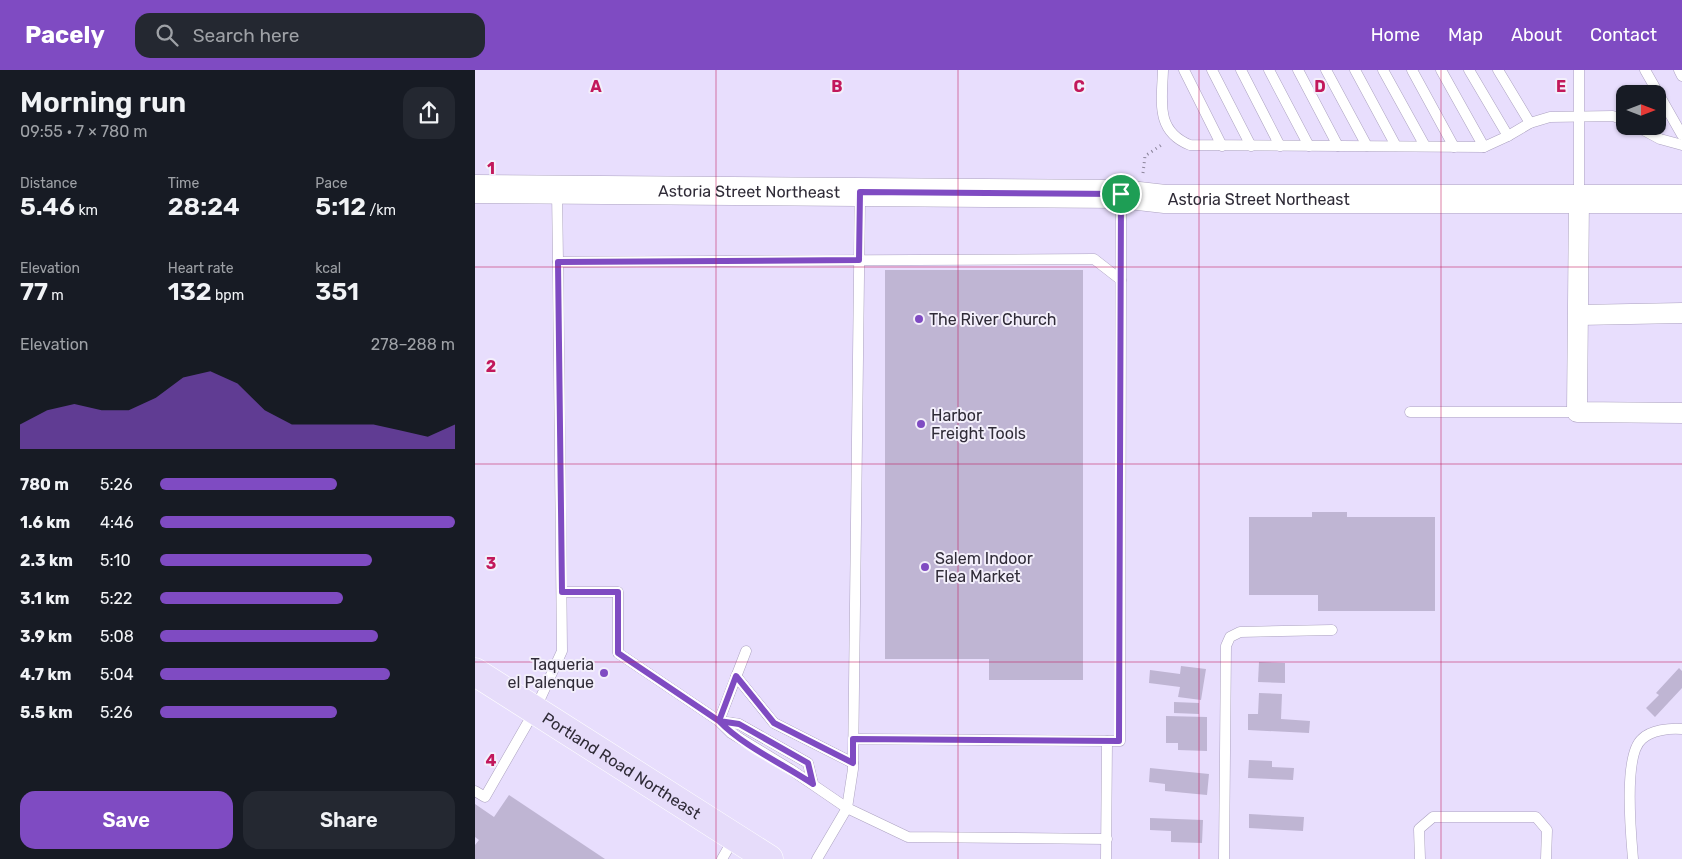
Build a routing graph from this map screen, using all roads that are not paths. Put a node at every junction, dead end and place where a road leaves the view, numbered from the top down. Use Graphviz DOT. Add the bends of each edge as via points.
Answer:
graph roads {
  1 [pos="1163,70"];
  2 [pos="1184,70"];
  3 [pos="1212,70"];
  4 [pos="1241,70"];
  5 [pos="1269,70"];
  6 [pos="1298,70"];
  7 [pos="1326,70"];
  8 [pos="1355,70"];
  9 [pos="1383,70"];
  10 [pos="1412,70"];
  11 [pos="1441,70"];
  12 [pos="1469,70"];
  13 [pos="1498,70"];
  14 [pos="1579,70"];
  15 [pos="1645,70"];
  16 [pos="1679,70"];
  17 [pos="1682,76"];
  18 [pos="1579,117"];
  19 [pos="1616,117"];
  20 [pos="1531,123"];
  21 [pos="1652,135"];
  22 [pos="1682,135"];
  23 [pos="1508,136"];
  24 [pos="1682,145"];
  25 [pos="1222,146"];
  26 [pos="1251,146"];
  27 [pos="1280,146"];
  28 [pos="1309,146"];
  29 [pos="1338,146"];
  30 [pos="1367,146"];
  31 [pos="1396,146"];
  32 [pos="1425,146"];
  33 [pos="1455,147"];
  34 [pos="1483,147"];
  35 [pos="475,189"];
  36 [pos="557,189"];
  37 [pos="860,192"];
  38 [pos="1130,195"];
  39 [pos="1579,198"];
  40 [pos="1682,198"];
  41 [pos="859,260"];
  42 [pos="558,262"];
  43 [pos="1121,280"];
  44 [pos="1682,313"];
  45 [pos="1579,315"];
  46 [pos="1410,412"];
  47 [pos="1577,412"];
  48 [pos="1682,413"];
  49 [pos="562,592"];
  50 [pos="1332,630"];
  51 [pos="746,651"];
  52 [pos="475,672"];
  53 [pos="736,676"];
  54 [pos="535,710"];
  55 [pos="719,721"];
  56 [pos="1682,729"];
  57 [pos="853,739"];
  58 [pos="1107,740"];
  59 [pos="853,763"];
  60 [pos="475,791"];
  61 [pos="847,808"];
  62 [pos="1107,839"];
  63 [pos="728,848"];
  64 [pos="769,859"];
  65 [pos="817,859"];
  66 [pos="1106,859"];
  67 [pos="1224,859"];
  68 [pos="1420,859"];
  69 [pos="1545,859"];
  70 [pos="1633,859"];
  1 -- 25 [label="lane" via="1161,112 1166,127 1173,136 1189,145"];
  2 -- 25 [label="lane"];
  3 -- 26 [label="lane"];
  4 -- 27 [label="lane"];
  5 -- 28 [label="lane"];
  6 -- 29 [label="lane"];
  7 -- 30 [label="lane"];
  8 -- 31 [label="lane"];
  9 -- 32 [label="lane"];
  10 -- 33 [label="lane"];
  11 -- 34 [label="lane"];
  12 -- 23 [label="lane"];
  13 -- 20 [label="lane"];
  14 -- 18 [label="lane"];
  15 -- 22 [label="lane"];
  16 -- 17 [label="lane"];
  18 -- 19 [label="lane"];
  18 -- 20 [label="lane" via="1550,117"];
  18 -- 39 [label="lane"];
  20 -- 23 [label="lane"];
  21 -- 24 [label="lane"];
  23 -- 34 [label="lane"];
  25 -- 26 [label="lane"];
  26 -- 27 [label="lane"];
  27 -- 28 [label="lane"];
  28 -- 29 [label="lane"];
  29 -- 30 [label="lane"];
  30 -- 31 [label="lane"];
  31 -- 32 [label="lane"];
  32 -- 33 [label="lane"];
  33 -- 34 [label="lane"];
  35 -- 36 [label="street, Astoria Street Northeast"];
  36 -- 37 [label="street, Astoria Street Northeast"];
  36 -- 42 [label="lane"];
  37 -- 38 [label="street, Astoria Street Northeast"];
  37 -- 41 [label="lane"];
  38 -- 39 [label="street, Astoria Street Northeast" via="1165,199"];
  38 -- 43 [label="lane"];
  39 -- 40 [label="street, Astoria Street Northeast"];
  39 -- 45 [label="street"];
  41 -- 42 [label="lane"];
  41 -- 43 [label="lane" via="1094,259"];
  41 -- 57 [label="lane"];
  42 -- 49 [label="lane"];
  43 -- 58 [label="lane" via="1119,741"];
  44 -- 45 [label="street"];
  45 -- 47 [label="street"];
  46 -- 47 [label="lane"];
  47 -- 48 [label="street"];
  49 -- 54 [label="lane" via="562,651"];
  49 -- 55 [label="lane" via="618,592 618,653"];
  50 -- 67 [label="lane" via="1240,632 1231,637 1226,646"];
  51 -- 53 [label="lane"];
  52 -- 54 [label="main road, Portland Road Northeast"];
  53 -- 55 [label="lane"];
  53 -- 59 [label="lane" via="774,723"];
  54 -- 60 [label="lane" via="485,797"];
  54 -- 63 [label="main road, Portland Road Northeast"];
  55 -- 61 [label="lane" via="731,733"];
  56 -- 70 [label="lane" via="1661,730 1641,739 1633,756 1630,793"];
  57 -- 58 [label="lane"];
  57 -- 59 [label="lane"];
  58 -- 62 [label="lane"];
  59 -- 61 [label="lane"];
  61 -- 62 [label="lane" via="908,837"];
  61 -- 65 [label="lane"];
  62 -- 66 [label="lane"];
  63 -- 64 [label="main road, Portland Road Northeast"];
  68 -- 69 [label="lane" via="1419,829 1433,817 1536,817 1547,830"];
}
